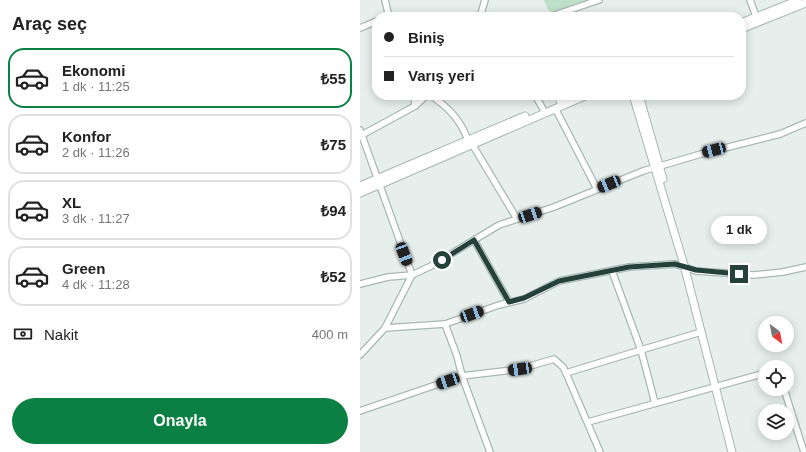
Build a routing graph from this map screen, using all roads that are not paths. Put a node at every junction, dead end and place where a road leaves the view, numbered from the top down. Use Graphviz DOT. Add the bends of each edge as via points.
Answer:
graph roads {
  1 [pos="384,0"];
  2 [pos="485,0"];
  3 [pos="599,0"];
  4 [pos="750,0"];
  5 [pos="799,0"];
  6 [pos="806,3"];
  7 [pos="388,12"];
  8 [pos="481,12"];
  9 [pos="564,12"];
  10 [pos="757,19"];
  11 [pos="746,22"];
  12 [pos="372,23"];
  13 [pos="746,26"];
  14 [pos="360,28"];
  15 [pos="414,100"];
  16 [pos="422,100"];
  17 [pos="438,100"];
  18 [pos="538,100"];
  19 [pos="563,100"];
  20 [pos="575,100"];
  21 [pos="635,100"];
  22 [pos="640,100"];
  23 [pos="415,106"];
  24 [pos="555,108"];
  25 [pos="543,109"];
  26 [pos="806,123"];
  27 [pos="361,133"];
  28 [pos="470,142"];
  29 [pos="657,166"];
  30 [pos="379,181"];
  31 [pos="360,186"];
  32 [pos="597,189"];
  33 [pos="360,193"];
  34 [pos="517,219"];
  35 [pos="474,240"];
  36 [pos="686,267"];
  37 [pos="806,267"];
  38 [pos="612,271"];
  39 [pos="412,275"];
  40 [pos="360,284"];
  41 [pos="509,302"];
  42 [pos="445,324"];
  43 [pos="385,328"];
  44 [pos="701,332"];
  45 [pos="641,350"];
  46 [pos="360,356"];
  47 [pos="566,373"];
  48 [pos="758,375"];
  49 [pos="462,376"];
  50 [pos="717,386"];
  51 [pos="786,396"];
  52 [pos="655,403"];
  53 [pos="360,411"];
  54 [pos="588,422"];
  55 [pos="490,452"];
  56 [pos="600,452"];
  57 [pos="732,452"];
  58 [pos="736,452"];
  59 [pos="804,452"];
  1 -- 7 [label="street"];
  2 -- 8 [label="street"];
  3 -- 9 [label="street"];
  4 -- 10 [label="street"];
  5 -- 10 [label="street"];
  6 -- 10 [label="street"];
  10 -- 11 [label="street"];
  10 -- 13 [label="street"];
  12 -- 14 [label="street"];
  15 -- 23 [label="street"];
  16 -- 23 [label="street"];
  17 -- 28 [label="street" via="460,121"];
  18 -- 25 [label="street"];
  19 -- 25 [label="street"];
  20 -- 24 [label="street"];
  21 -- 29 [label="street"];
  22 -- 29 [label="street"];
  23 -- 27 [label="street"];
  24 -- 28 [label="street"];
  24 -- 32 [label="street"];
  25 -- 28 [label="street"];
  26 -- 29 [label="street" via="780,134"];
  27 -- 30 [label="street"];
  28 -- 30 [label="street"];
  28 -- 34 [label="street"];
  29 -- 32 [label="street"];
  29 -- 36 [label="street"];
  30 -- 31 [label="street"];
  30 -- 33 [label="street"];
  30 -- 39 [label="street"];
  32 -- 34 [label="street"];
  34 -- 35 [label="street" via="499,225"];
  35 -- 39 [label="street"];
  35 -- 41 [label="street"];
  36 -- 37 [label="street" via="754,276"];
  36 -- 38 [label="street" via="675,264 629,267"];
  36 -- 44 [label="street"];
  36 -- 50 [label="street"];
  38 -- 41 [label="street" via="559,281 524,298"];
  38 -- 45 [label="street"];
  39 -- 40 [label="street" via="388,277"];
  39 -- 43 [label="street"];
  41 -- 42 [label="street"];
  42 -- 43 [label="street"];
  42 -- 49 [label="street"];
  43 -- 46 [label="street"];
  44 -- 45 [label="street"];
  44 -- 50 [label="street"];
  45 -- 47 [label="street"];
  45 -- 52 [label="street"];
  47 -- 49 [label="street" via="554,359 520,369"];
  47 -- 54 [label="street"];
  48 -- 50 [label="street"];
  49 -- 53 [label="street"];
  49 -- 55 [label="street"];
  50 -- 52 [label="street"];
  50 -- 57 [label="street"];
  50 -- 58 [label="street"];
  51 -- 59 [label="street"];
  52 -- 54 [label="street"];
  54 -- 56 [label="street"];
}
